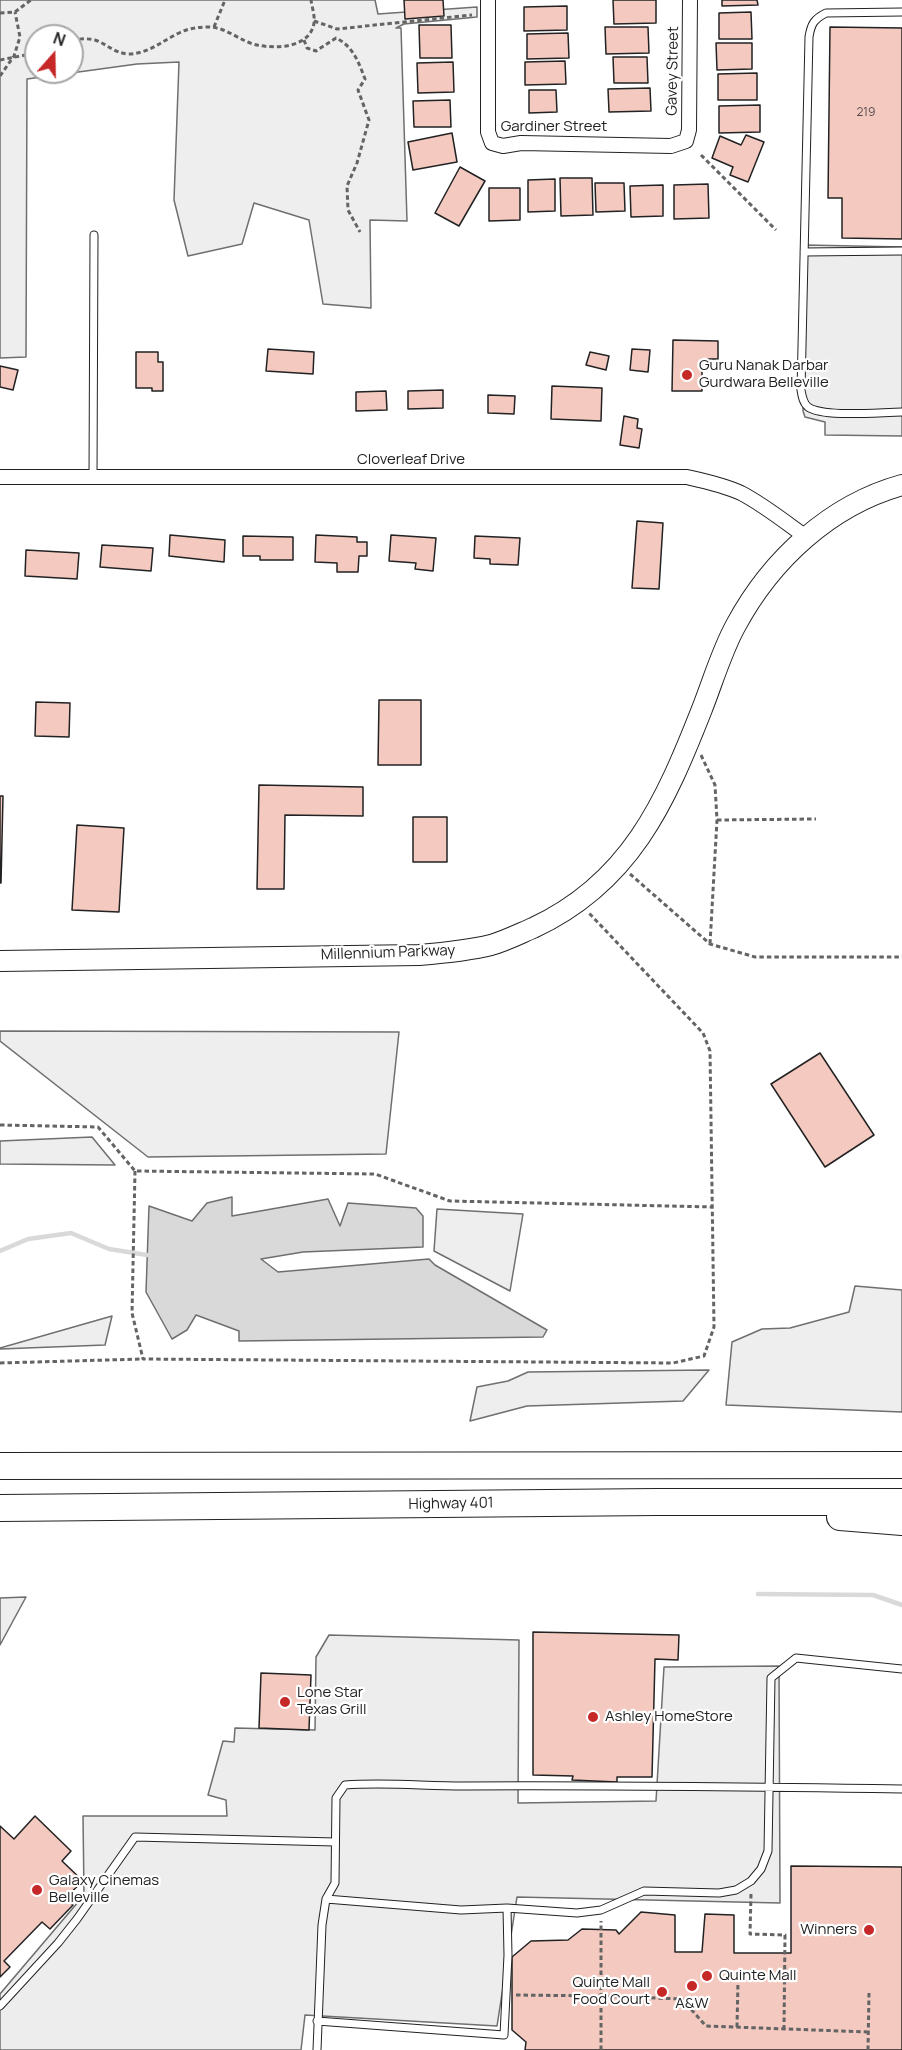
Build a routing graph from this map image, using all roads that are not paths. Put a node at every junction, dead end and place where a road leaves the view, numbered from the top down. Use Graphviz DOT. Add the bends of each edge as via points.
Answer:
graph roads {
  1 [pos="488,0"];
  2 [pos="690,0"];
  3 [pos="902,12"];
  4 [pos="686,141"];
  5 [pos="94,235"];
  6 [pos="902,251"];
  7 [pos="804,252"];
  8 [pos="902,412"];
  9 [pos="0,477"];
  10 [pos="93,477"];
  11 [pos="902,485"];
  12 [pos="806,537"];
  13 [pos="0,961"];
  14 [pos="902,1457"];
  15 [pos="783,1464"];
  16 [pos="902,1465"];
  17 [pos="0,1466"];
  18 [pos="657,1502"];
  19 [pos="902,1502"];
  20 [pos="0,1508"];
  21 [pos="902,1522"];
  22 [pos="902,1669"];
  23 [pos="768,1787"];
  24 [pos="902,1789"];
  25 [pos="335,1842"];
  26 [pos="326,1899"];
  27 [pos="507,1908"];
  28 [pos="0,2006"];
  29 [pos="317,2021"];
  30 [pos="317,2050"];
  1 -- 4 [label="street, Gardiner Street" via="488,132 492,143 671,146"];
  2 -- 4 [label="street, Gavey Street" via="690,130"];
  3 -- 7 [label="lane" via="826,13 811,24"];
  5 -- 10 [label="lane"];
  6 -- 7 [label="lane"];
  7 -- 8 [label="lane" via="803,399 808,406 825,413"];
  9 -- 10 [label="street, Cloverleaf Drive"];
  10 -- 12 [label="street, Cloverleaf Drive" via="687,477 739,492"];
  11 -- 12 [label="street, Millennium Parkway" via="848,508"];
  12 -- 13 [label="street, Millennium Parkway" via="762,584 735,627 692,735 653,818 620,865 598,887 560,914 492,945 449,952"];
  14 -- 15 [label="highway"];
  15 -- 16 [label="highway"];
  15 -- 17 [label="highway"];
  18 -- 19 [label="highway, Highway 401"];
  18 -- 20 [label="highway, Highway 401"];
  18 -- 21 [label="highway"];
  22 -- 23 [label="lane" via="796,1658 771,1678"];
  23 -- 24 [label="lane"];
  23 -- 25 [label="lane" via="382,1782 345,1785 336,1798"];
  23 -- 27 [label="lane" via="768,1851 761,1869 736,1890 644,1890 601,1910 555,1913"];
  25 -- 26 [label="lane" via="335,1883"];
  25 -- 28 [label="lane" via="135,1837 65,1935"];
  26 -- 27 [label="lane" via="462,1910"];
  26 -- 29 [label="lane"];
  27 -- 29 [label="lane" via="504,2035"];
  29 -- 30 [label="lane"];
}
